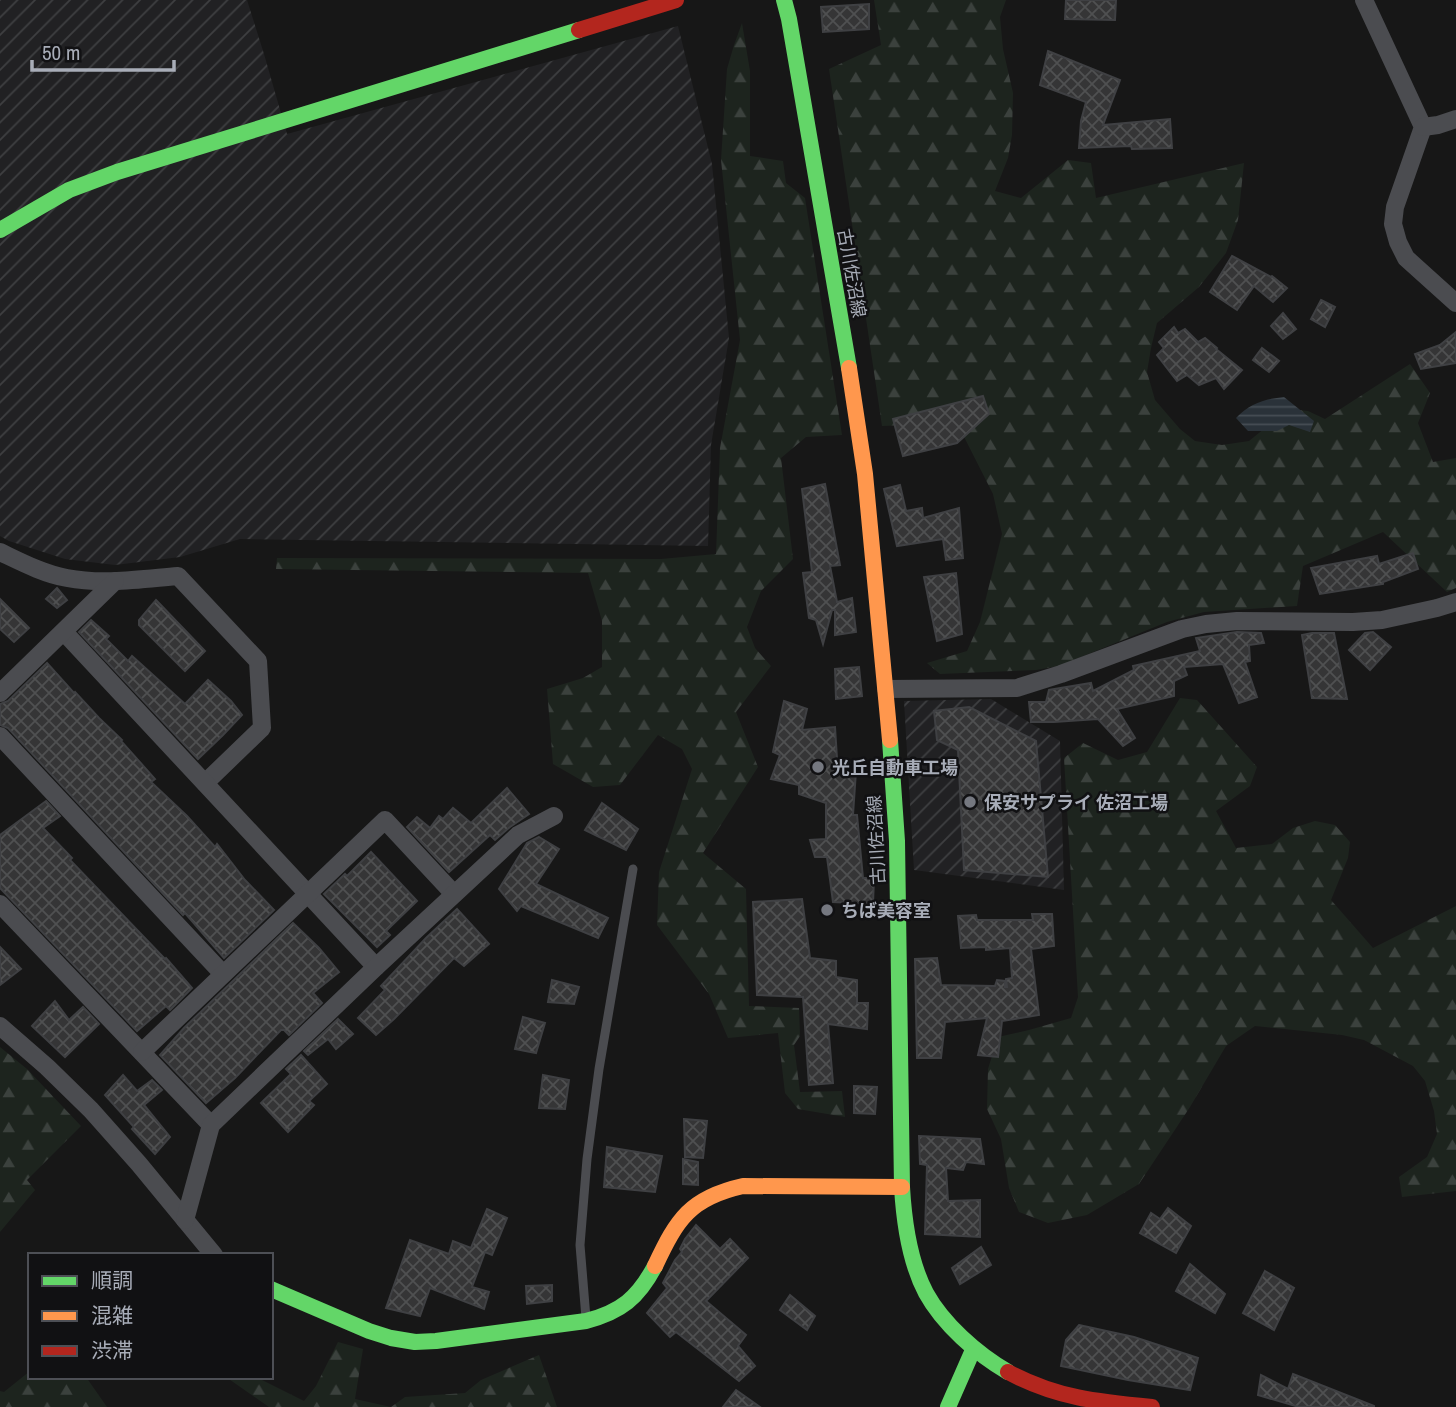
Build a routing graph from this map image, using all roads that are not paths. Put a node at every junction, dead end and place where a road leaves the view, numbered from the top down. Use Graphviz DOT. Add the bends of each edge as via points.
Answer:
graph roads {
  1 [pos="676,0"];
  2 [pos="784,0"];
  3 [pos="1364,0"];
  4 [pos="1456,119"];
  5 [pos="1423,127"];
  6 [pos="0,230"];
  7 [pos="1456,303"];
  8 [pos="0,552"];
  9 [pos="115,581"];
  10 [pos="1456,602"];
  11 [pos="64,632"];
  12 [pos="886,689"];
  13 [pos="0,693"];
  14 [pos="0,736"];
  15 [pos="205,783"];
  16 [pos="554,816"];
  17 [pos="633,869"];
  18 [pos="308,893"];
  19 [pos="454,894"];
  20 [pos="0,904"];
  21 [pos="376,967"];
  22 [pos="223,974"];
  23 [pos="0,1026"];
  24 [pos="142,1052"];
  25 [pos="211,1125"];
  26 [pos="902,1187"];
  27 [pos="185,1220"];
  28 [pos="212,1253"];
  29 [pos="273,1290"];
  30 [pos="586,1321"];
  31 [pos="973,1350"];
  32 [pos="948,1407"];
  33 [pos="1152,1407"];
  1 -- 6 [label="main road" via="117,172 69,190"];
  2 -- 12 [label="main road, 古川佐沼線" via="856,411"];
  3 -- 5 [label="street"];
  4 -- 5 [label="street"];
  5 -- 7 [label="street" via="1393,224 1406,258"];
  8 -- 9 [label="street" via="67,578"];
  9 -- 11 [label="street"];
  9 -- 15 [label="street" via="178,576 258,661 262,728"];
  10 -- 12 [label="street" via="1382,620 1206,624 1017,688"];
  11 -- 13 [label="street"];
  11 -- 15 [label="street"];
  12 -- 26 [label="main road, 古川佐沼線" via="898,841"];
  14 -- 22 [label="street"];
  15 -- 18 [label="street"];
  16 -- 19 [label="street" via="517,835"];
  17 -- 30 [label="lane" via="587,1159 580,1245"];
  18 -- 19 [label="street" via="386,820"];
  18 -- 21 [label="street"];
  18 -- 22 [label="street"];
  19 -- 21 [label="street"];
  20 -- 24 [label="street"];
  21 -- 25 [label="street"];
  22 -- 24 [label="street"];
  23 -- 27 [label="street" via="91,1110"];
  24 -- 25 [label="street"];
  25 -- 27 [label="street"];
  26 -- 30 [label="main road" via="743,1186 723,1190 685,1214 644,1286 629,1302 610,1315"];
  26 -- 31 [label="main road, 古川佐沼線" via="904,1218 926,1293"];
  27 -- 28 [label="street"];
  29 -- 30 [label="main road" via="369,1331 415,1342"];
  31 -- 32 [label="main road"];
  31 -- 33 [label="main road, 古川佐沼線" via="1000,1368 1058,1393"];
}
